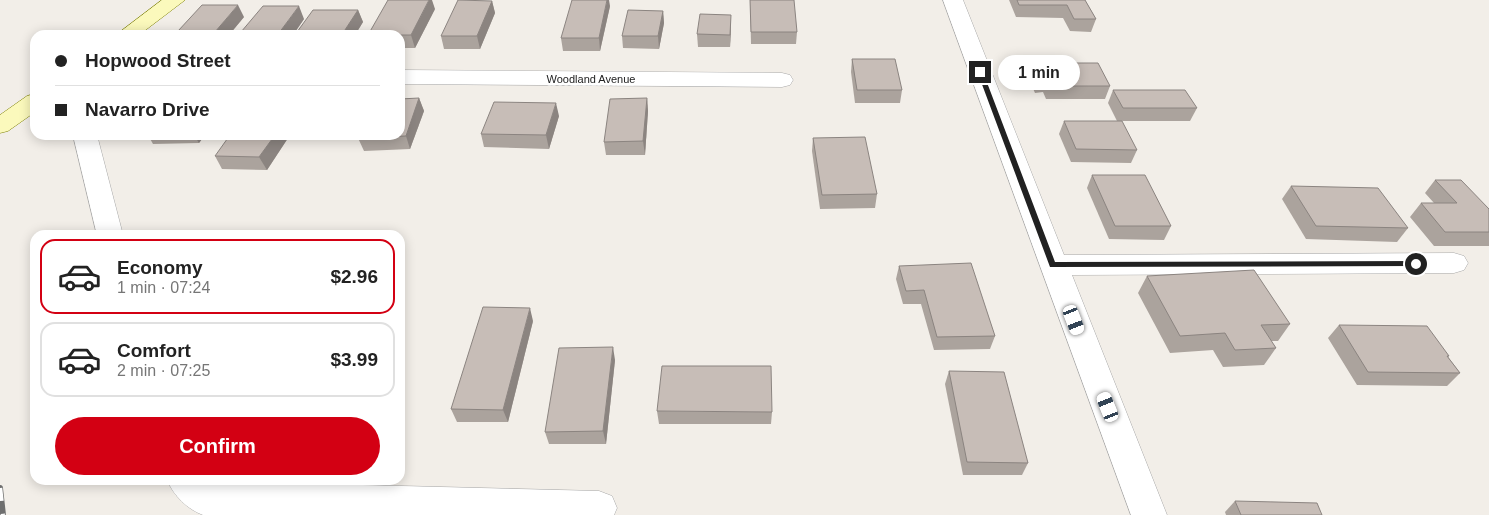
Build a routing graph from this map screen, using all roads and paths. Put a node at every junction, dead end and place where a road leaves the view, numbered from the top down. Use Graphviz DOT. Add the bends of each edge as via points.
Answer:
graph roads {
  1 [pos="175,0"];
  2 [pos="953,0"];
  3 [pos="133,30"];
  4 [pos="405,77"];
  5 [pos="782,80"];
  6 [pos="30,105"];
  7 [pos="0,126"];
  8 [pos="86,140"];
  9 [pos="109,230"];
  10 [pos="1454,263"];
  11 [pos="1052,265"];
  12 [pos="189,485"];
  13 [pos="599,508"];
  14 [pos="1149,515"];
  1 -- 3 [label="main road"];
  2 -- 11 [label="street"];
  4 -- 5 [label="street, Woodland Avenue"];
  6 -- 7 [label="main road"];
  8 -- 9 [label="street"];
  10 -- 11 [label="street"];
  11 -- 14 [label="street"];
  12 -- 13 [label="street" via="204,499"];
}
